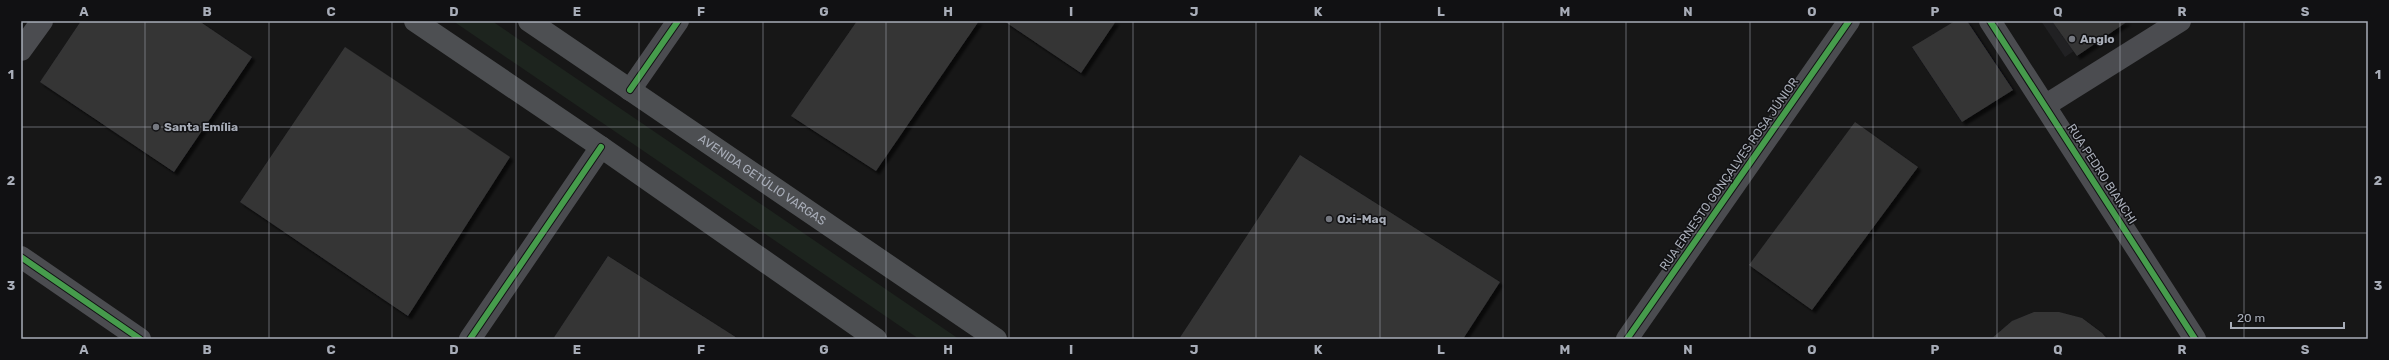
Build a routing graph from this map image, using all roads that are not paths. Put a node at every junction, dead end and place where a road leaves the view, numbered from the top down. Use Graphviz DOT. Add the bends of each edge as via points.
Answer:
graph roads {
  1 [pos="42,21"];
  2 [pos="416,21"];
  3 [pos="529,21"];
  4 [pos="678,21"];
  5 [pos="1849,21"];
  6 [pos="1990,21"];
  7 [pos="2180,21"];
  8 [pos="21,50"];
  9 [pos="630,90"];
  10 [pos="2046,106"];
  11 [pos="601,147"];
  12 [pos="21,257"];
  13 [pos="140,339"];
  14 [pos="470,339"];
  15 [pos="876,339"];
  16 [pos="996,339"];
  17 [pos="1627,339"];
  18 [pos="2195,339"];
  1 -- 8 [label="street"];
  2 -- 11 [label="main road"];
  3 -- 9 [label="main road, AVENIDA GETÚLIO VARGAS"];
  4 -- 9 [label="street"];
  5 -- 17 [label="street, RUA ERNESTO GONÇALVES ROSA JÚNIOR"];
  6 -- 10 [label="street, RUA PEDRO BIANCHI"];
  7 -- 10 [label="street"];
  9 -- 16 [label="main road, AVENIDA GETÚLIO VARGAS"];
  10 -- 18 [label="street, RUA PEDRO BIANCHI"];
  11 -- 14 [label="street"];
  11 -- 15 [label="main road"];
  12 -- 13 [label="street"];
}
